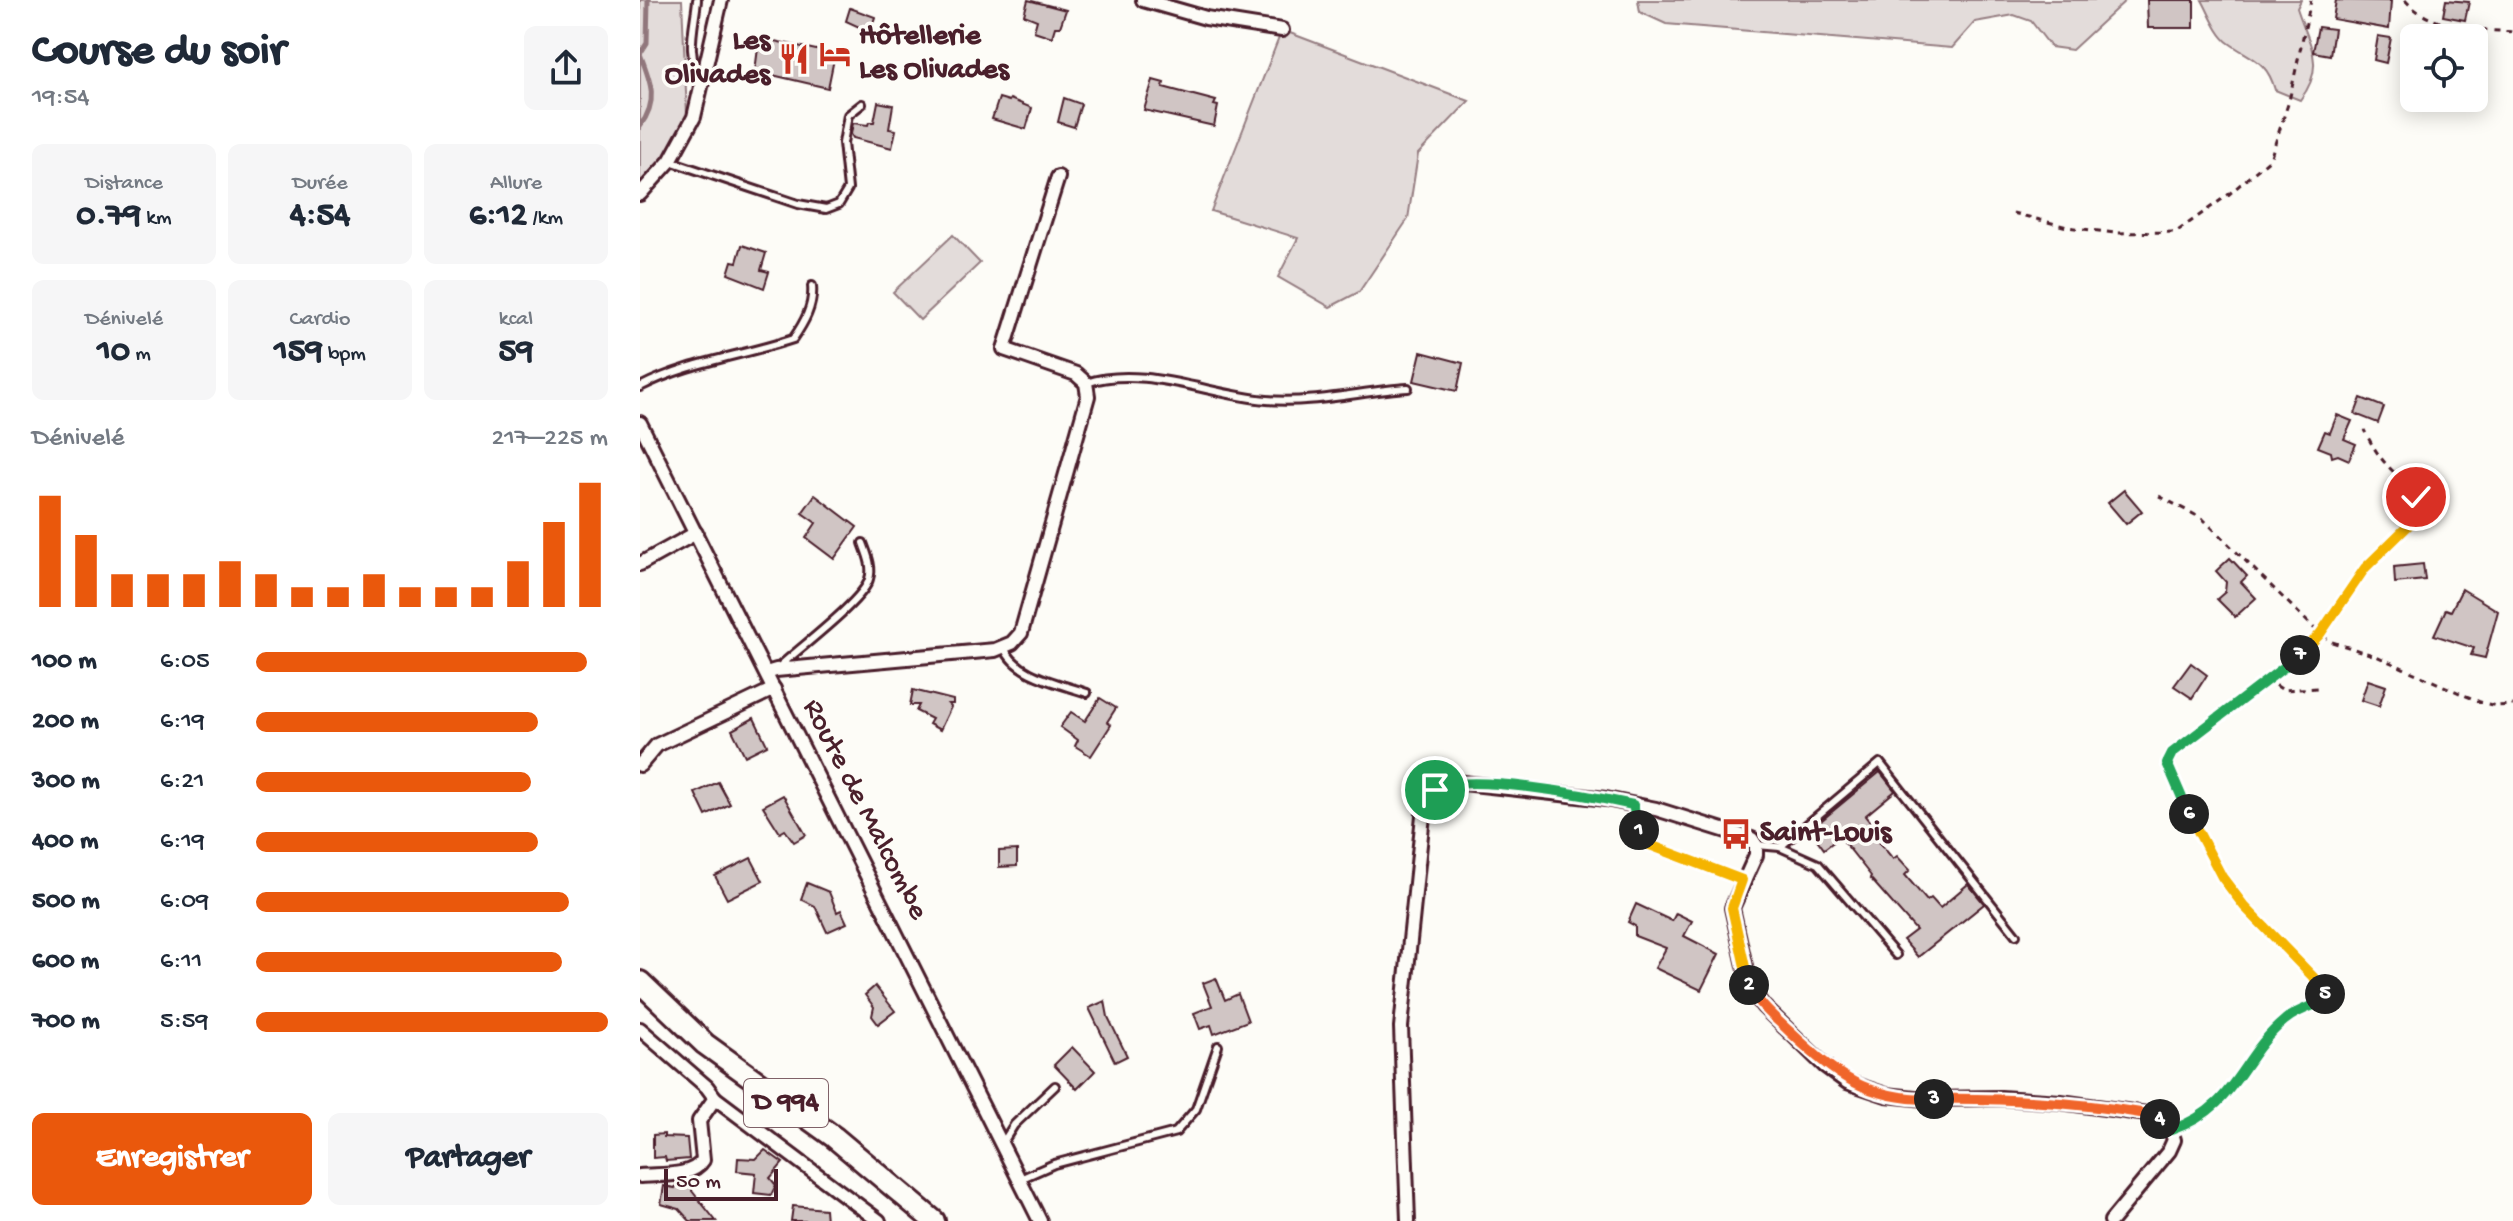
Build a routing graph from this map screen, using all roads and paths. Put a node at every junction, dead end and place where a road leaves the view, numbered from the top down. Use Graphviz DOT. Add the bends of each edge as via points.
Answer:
graph roads {
  1 [pos="697,0"];
  2 [pos="721,0"];
  3 [pos="1143,0"];
  4 [pos="2311,0"];
  5 [pos="2405,0"];
  6 [pos="1282,30"];
  7 [pos="2513,32"];
  8 [pos="702,77"];
  9 [pos="862,104"];
  10 [pos="670,161"];
  11 [pos="1058,177"];
  12 [pos="640,194"];
  13 [pos="2013,213"];
  14 [pos="812,286"];
  15 [pos="1086,383"];
  16 [pos="640,387"];
  17 [pos="1408,388"];
  18 [pos="640,423"];
  19 [pos="2364,430"];
  20 [pos="2159,496"];
  21 [pos="696,533"];
  22 [pos="863,543"];
  23 [pos="640,564"];
  24 [pos="2320,634"];
  25 [pos="1004,647"];
  26 [pos="771,671"];
  27 [pos="2266,679"];
  28 [pos="2318,688"];
  29 [pos="774,689"];
  30 [pos="1087,693"];
  31 [pos="2513,705"];
  32 [pos="640,765"];
  33 [pos="1633,805"];
  34 [pos="1756,845"];
  35 [pos="1780,847"];
  36 [pos="1742,880"];
  37 [pos="2016,935"];
  38 [pos="1896,955"];
  39 [pos="640,982"];
  40 [pos="640,1029"];
  41 [pos="1218,1046"];
  42 [pos="1055,1086"];
  43 [pos="715,1098"];
  44 [pos="2171,1130"];
  45 [pos="1002,1144"];
  46 [pos="640,1176"];
  47 [pos="1019,1179"];
  48 [pos="879,1221"];
  49 [pos="934,1221"];
  50 [pos="1040,1221"];
  51 [pos="1408,1221"];
  52 [pos="2111,1221"];
  1 -- 8 [label="lane" via="692,51"];
  2 -- 8 [label="street"];
  3 -- 6 [label="street" via="1206,18"];
  4 -- 13 [label="path" via="2270,159 2228,195 2176,232 2114,233"];
  5 -- 7 [label="path" via="2416,13 2437,22"];
  8 -- 10 [label="street" via="694,117"];
  9 -- 10 [label="lane" via="848,115 843,143 848,189 839,204 826,209"];
  10 -- 12 [label="street"];
  11 -- 15 [label="street" via="1004,349 1076,374"];
  14 -- 16 [label="lane" via="813,298 793,339 695,365"];
  15 -- 17 [label="lane" via="1130,375 1269,400"];
  15 -- 25 [label="street" via="1088,396 1021,633"];
  18 -- 21 [label="street, Route de Malcombe"];
  19 -- 24 [label="path" via="2375,451 2409,487 2418,508 2415,519 2365,568"];
  20 -- 24 [label="path" via="2203,519"];
  21 -- 23 [label="street"];
  21 -- 26 [label="street, Route de Malcombe"];
  22 -- 26 [label="lane" via="869,581 850,604"];
  24 -- 27 [label="path"];
  24 -- 31 [label="path" via="2480,702"];
  25 -- 26 [label="street"];
  25 -- 30 [label="lane" via="1009,661 1027,671"];
  26 -- 29 [label="street, Route de Malcombe"];
  27 -- 28 [label="path" via="2283,690"];
  27 -- 44 [label="path" via="2213,725 2179,746 2167,763 2222,877 2318,982 2324,1001 2286,1019 2207,1114"];
  29 -- 32 [label="street" via="657,745"];
  29 -- 45 [label="street, Route de Malcombe"];
  33 -- 34 [label="street" via="1752,839"];
  33 -- 36 [label="lane" via="1642,842"];
  33 -- 51 [label="street" via="1454,782 1442,786 1424,806 1401,1027"];
  34 -- 35 [label="lane"];
  34 -- 36 [label="street"];
  35 -- 37 [label="lane" via="1880,763"];
  35 -- 38 [label="lane" via="1818,864"];
  36 -- 44 [label="street" via="1732,908 1750,988 1847,1082 1886,1095 1925,1099 2001,1098 2110,1108 2147,1114"];
  39 -- 49 [label="main road, D 994" via="705,1044 834,1137"];
  40 -- 43 [label="street"];
  41 -- 47 [label="lane" via="1196,1109 1176,1132 1054,1164"];
  42 -- 45 [label="lane"];
  43 -- 46 [label="street" via="699,1121 700,1165 693,1171"];
  43 -- 48 [label="street"];
  44 -- 52 [label="street" via="2169,1151"];
  45 -- 47 [label="street, Route de Malcombe"];
  47 -- 50 [label="street, Route de Malcombe"];
}
